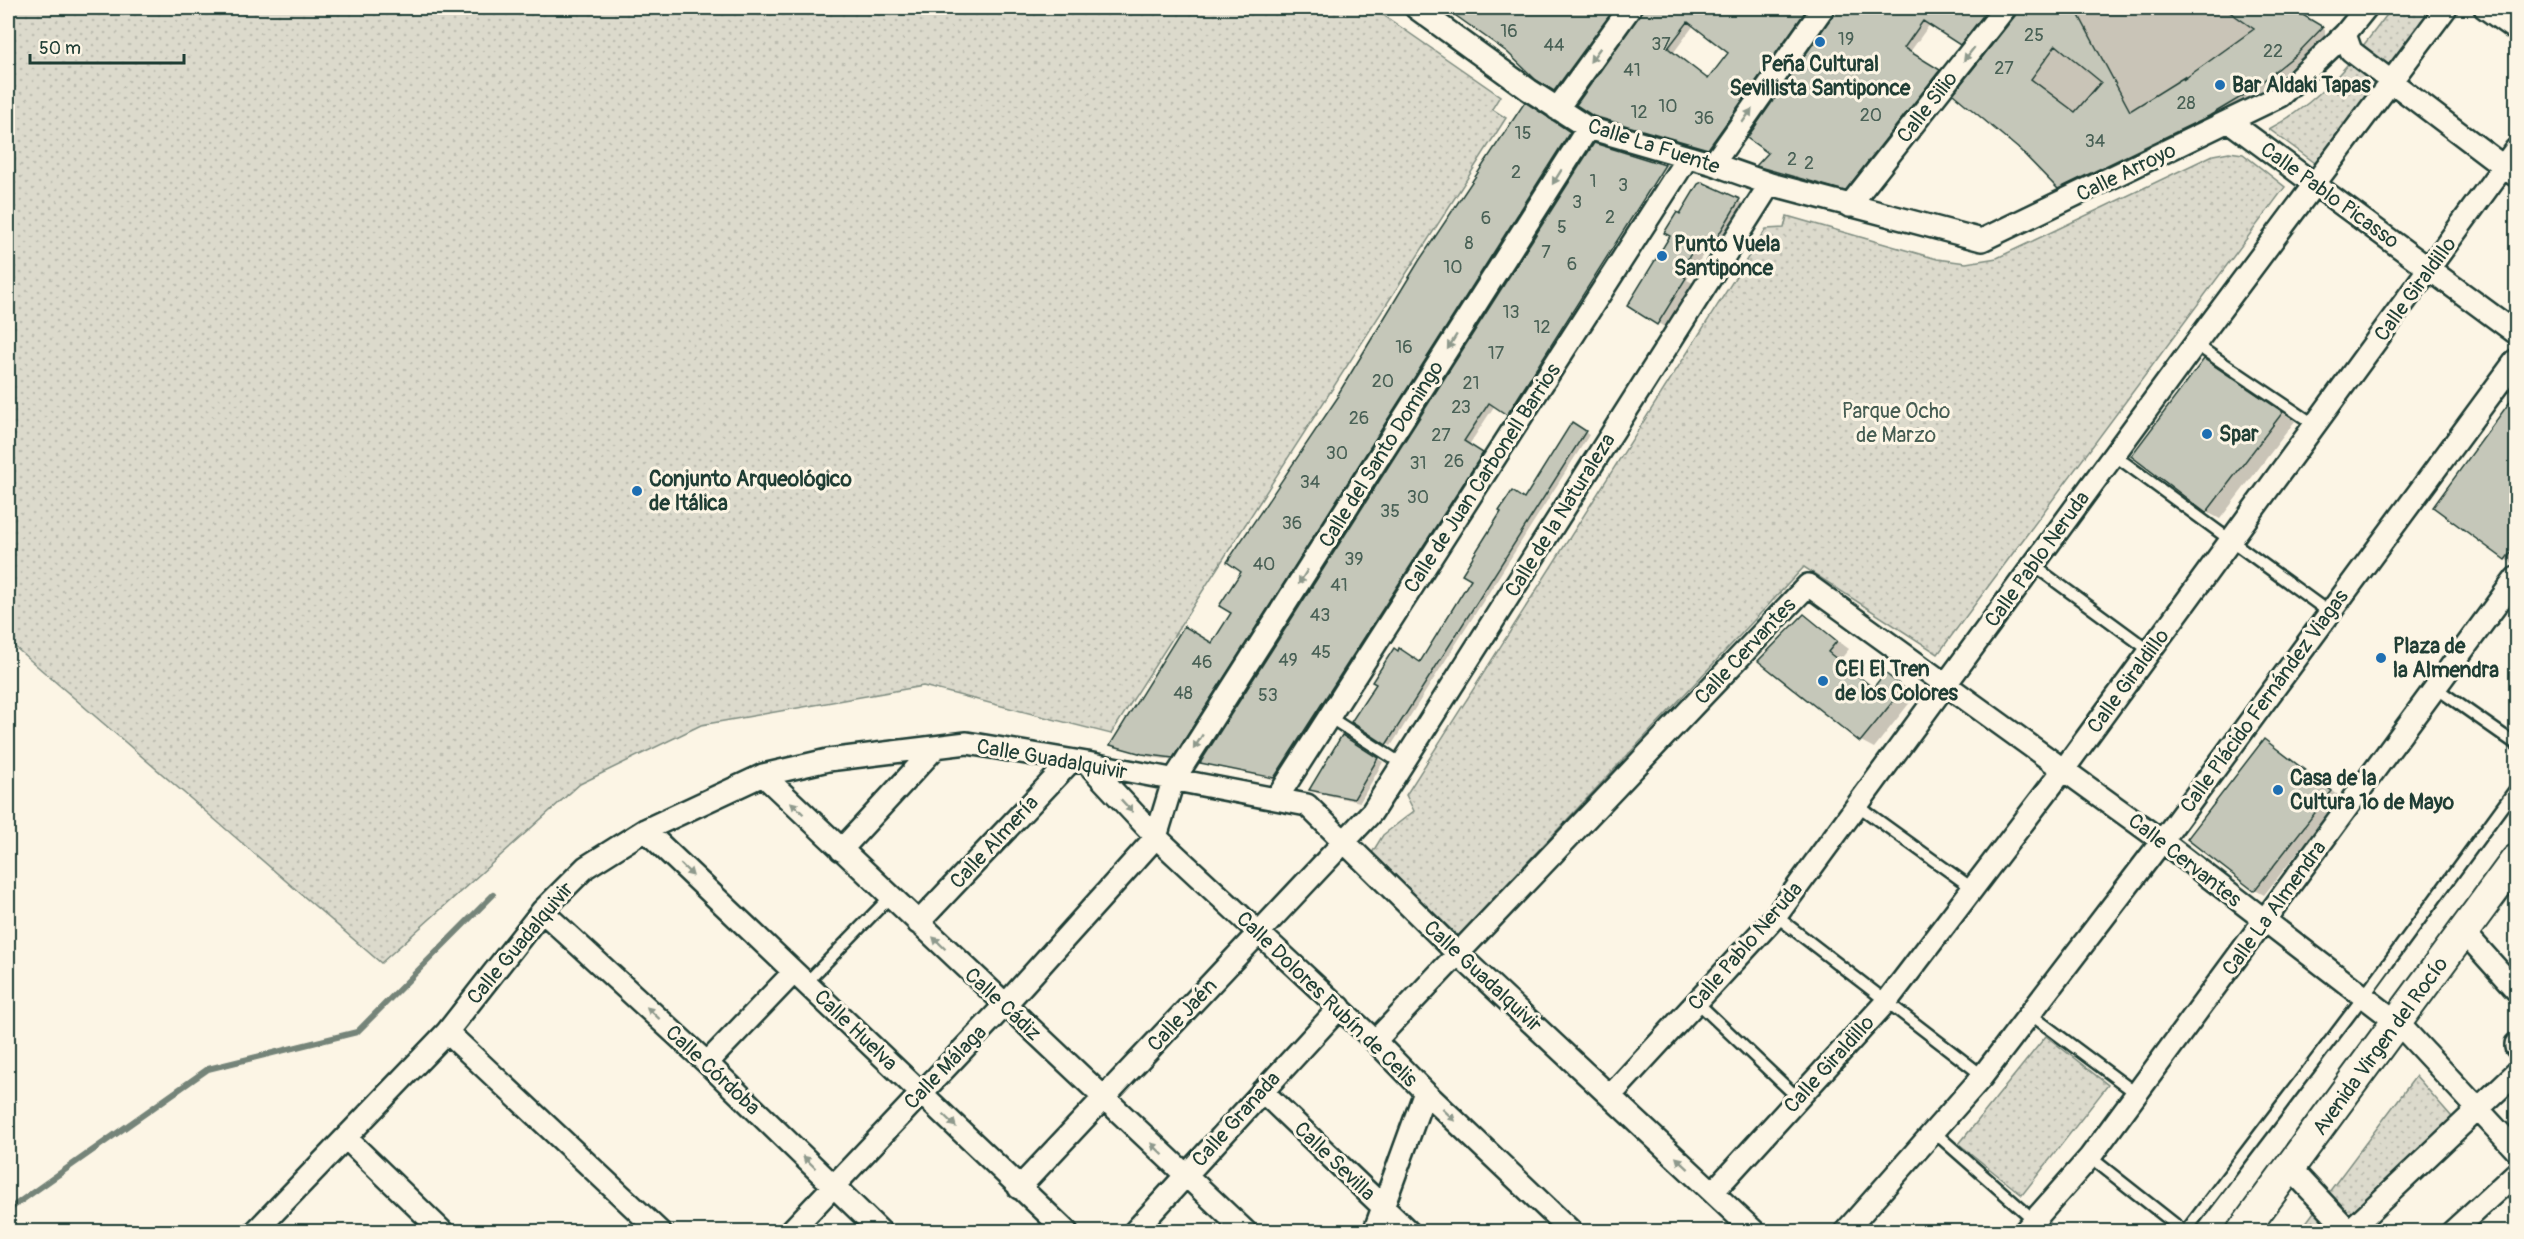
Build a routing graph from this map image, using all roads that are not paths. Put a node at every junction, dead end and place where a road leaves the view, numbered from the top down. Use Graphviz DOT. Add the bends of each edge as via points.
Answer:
graph roads {
  1 [pos="1416,8"];
  2 [pos="1629,8"];
  3 [pos="1823,8"];
  4 [pos="2005,8"];
  5 [pos="2366,8"];
  6 [pos="2446,8"];
  7 [pos="2485,8"];
  8 [pos="2517,30"];
  9 [pos="2345,34"];
  10 [pos="2392,80"];
  11 [pos="1557,109"];
  12 [pos="2230,122"];
  13 [pos="1588,128"];
  14 [pos="2517,149"];
  15 [pos="1687,158"];
  16 [pos="1713,164"];
  17 [pos="2510,171"];
  18 [pos="1770,184"];
  19 [pos="2313,184"];
  20 [pos="1850,206"];
  21 [pos="2430,268"];
  22 [pos="2517,333"];
  23 [pos="2195,344"];
  24 [pos="2517,360"];
  25 [pos="2315,425"];
  26 [pos="2114,454"];
  27 [pos="2231,541"];
  28 [pos="2033,565"];
  29 [pos="2517,578"];
  30 [pos="2330,613"];
  31 [pos="2150,651"];
  32 [pos="1946,684"];
  33 [pos="2436,688"];
  34 [pos="1329,717"];
  35 [pos="2517,744"];
  36 [pos="936,747"];
  37 [pos="1079,762"];
  38 [pos="1402,764"];
  39 [pos="2064,769"];
  40 [pos="763,775"];
  41 [pos="1173,781"];
  42 [pos="2517,788"];
  43 [pos="1277,798"];
  44 [pos="1857,805"];
  45 [pos="645,830"];
  46 [pos="1156,837"];
  47 [pos="1344,840"];
  48 [pos="2162,841"];
  49 [pos="841,850"];
  50 [pos="2517,860"];
  51 [pos="1972,888"];
  52 [pos="890,897"];
  53 [pos="542,911"];
  54 [pos="1776,916"];
  55 [pos="2265,922"];
  56 [pos="918,923"];
  57 [pos="2464,932"];
  58 [pos="1258,933"];
  59 [pos="1458,954"];
  60 [pos="800,977"];
  61 [pos="2517,990"];
  62 [pos="2364,996"];
  63 [pos="1887,1001"];
  64 [pos="1696,1002"];
  65 [pos="1004,1006"];
  66 [pos="1340,1007"];
  67 [pos="2030,1014"];
  68 [pos="2398,1023"];
  69 [pos="447,1032"];
  70 [pos="1375,1041"];
  71 [pos="707,1063"];
  72 [pos="2517,1073"];
  73 [pos="1983,1076"];
  74 [pos="1262,1091"];
  75 [pos="920,1092"];
  76 [pos="1425,1092"];
  77 [pos="2137,1094"];
  78 [pos="1611,1095"];
  79 [pos="1104,1098"];
  80 [pos="1798,1098"];
  81 [pos="2478,1109"];
  82 [pos="1934,1132"];
  83 [pos="346,1138"];
  84 [pos="2516,1148"];
  85 [pos="2090,1156"];
  86 [pos="2290,1168"];
  87 [pos="2517,1173"];
  88 [pos="1185,1176"];
  89 [pos="833,1184"];
  90 [pos="1018,1188"];
  91 [pos="1713,1192"];
  92 [pos="1383,1206"];
  93 [pos="2029,1226"];
  94 [pos="1560,1227"];
  95 [pos="2349,1231"];
  96 [pos="255,1232"];
  97 [pos="443,1232"];
  98 [pos="660,1232"];
  99 [pos="790,1232"];
  100 [pos="881,1232"];
  101 [pos="1067,1232"];
  102 [pos="1134,1232"];
  103 [pos="1246,1232"];
  104 [pos="1374,1232"];
  105 [pos="1409,1232"];
  106 [pos="1755,1232"];
  107 [pos="1845,1232"];
  108 [pos="2185,1232"];
  109 [pos="2242,1232"];
  110 [pos="2452,1232"];
  1 -- 11 [label="street, Calle La Fuente"];
  2 -- 11 [label="street, one-way"];
  16 -- 3 [label="street, one-way"];
  4 -- 20 [label="street, Calle Silio, one-way"];
  5 -- 9 [label="street, Calle Arroyo"];
  6 -- 10 [label="street, Calle Pablo Neruda"];
  7 -- 8 [label="street"];
  9 -- 10 [label="street" via="2351,51"];
  9 -- 12 [label="street, Calle Arroyo" via="2280,96"];
  10 -- 17 [label="street"];
  10 -- 19 [label="street, Calle Pablo Neruda"];
  11 -- 13 [label="street, Calle La Fuente"];
  12 -- 19 [label="street, Calle Pablo Picasso"];
  12 -- 20 [label="street, Calle Arroyo" via="1982,240"];
  13 -- 15 [label="street, Calle La Fuente"];
  13 -- 41 [label="street, Calle del Santo Domingo, one-way"];
  14 -- 17 [label="street, Calle Giraldillo"];
  15 -- 16 [label="street, Calle La Fuente"];
  15 -- 34 [label="street, Calle de Juan Carbonell Barrios"];
  16 -- 18 [label="street, Calle La Fuente"];
  17 -- 21 [label="street, Calle Giraldillo"];
  18 -- 20 [label="street, Calle La Fuente"];
  18 -- 38 [label="street, Calle de la Naturaleza"];
  19 -- 21 [label="street, Calle Pablo Picasso"];
  19 -- 23 [label="street, Calle Pablo Neruda"];
  21 -- 22 [label="street, Calle Pablo Picasso"];
  21 -- 25 [label="street, Calle Giraldillo"];
  23 -- 25 [label="lane"];
  23 -- 26 [label="street, Calle Pablo Neruda"];
  24 -- 30 [label="street, Calle Plácido Fernández Viagas"];
  25 -- 27 [label="street, Calle Giraldillo"];
  26 -- 27 [label="lane"];
  26 -- 28 [label="street, Calle Pablo Neruda"];
  27 -- 30 [label="lane"];
  27 -- 31 [label="street, Calle Giraldillo"];
  28 -- 31 [label="lane"];
  28 -- 32 [label="street, Calle Pablo Neruda"];
  29 -- 33 [label="street, Calle La Almendra"];
  30 -- 48 [label="street, Calle Plácido Fernández Viagas"];
  31 -- 39 [label="street, Calle Giraldillo"];
  32 -- 39 [label="street, Calle Cervantes"];
  32 -- 44 [label="street, Calle Pablo Neruda"];
  32 -- 59 [label="street, Calle Cervantes" via="1808,585"];
  33 -- 35 [label="lane"];
  33 -- 55 [label="street, Calle La Almendra"];
  34 -- 38 [label="lane"];
  34 -- 43 [label="street, Calle de Juan Carbonell Barrios"];
  36 -- 37 [label="street, Calle Guadalquivir" via="967,743"];
  36 -- 40 [label="street, Calle Guadalquivir" via="828,760"];
  36 -- 49 [label="street"];
  37 -- 41 [label="street, Calle Guadalquivir"];
  37 -- 46 [label="street, Calle Dolores Rubín de Celis, one-way"];
  37 -- 56 [label="street, Calle Almería"];
  38 -- 47 [label="street, Calle de la Naturaleza" via="1372,812"];
  39 -- 48 [label="street, Calle Cervantes"];
  39 -- 51 [label="street, Calle Giraldillo"];
  40 -- 45 [label="street, Calle Guadalquivir"];
  49 -- 40 [label="street, Calle Cádiz, one-way"];
  41 -- 43 [label="street, Calle Guadalquivir"];
  41 -- 46 [label="street, Calle Málaga"];
  42 -- 62 [label="lane"];
  43 -- 47 [label="street, Calle Guadalquivir" via="1306,805"];
  44 -- 51 [label="lane"];
  44 -- 54 [label="street, Calle Pablo Neruda"];
  45 -- 53 [label="street, Calle Guadalquivir" via="586,867"];
  45 -- 60 [label="street, Calle Huelva, one-way"];
  46 -- 58 [label="street, Calle Dolores Rubín de Celis"];
  46 -- 65 [label="street, Calle Málaga"];
  47 -- 58 [label="street, Calle Jaén"];
  47 -- 59 [label="street, Calle Guadalquivir"];
  48 -- 55 [label="street, Calle Cervantes"];
  48 -- 67 [label="street, Calle Plácido Fernández Viagas"];
  49 -- 52 [label="street, Calle Cádiz"];
  50 -- 57 [label="street, Avenida Virgen del Rocío"];
  51 -- 63 [label="street, Calle Giraldillo"];
  52 -- 56 [label="street, Calle Cádiz"];
  52 -- 60 [label="lane"];
  53 -- 69 [label="street, Calle Guadalquivir"];
  71 -- 53 [label="street, Calle Córdoba, one-way"];
  54 -- 63 [label="lane"];
  54 -- 64 [label="street, Calle Pablo Neruda"];
  55 -- 62 [label="street, Calle Cervantes"];
  55 -- 77 [label="street, Calle La Almendra"];
  65 -- 56 [label="street, Calle Cádiz, one-way"];
  57 -- 61 [label="street"];
  57 -- 68 [label="street, Avenida Virgen del Rocío"];
  58 -- 66 [label="street, Calle Dolores Rubín de Celis"];
  58 -- 79 [label="street, Calle Jaén"];
  59 -- 70 [label="street, Calle Cervantes"];
  59 -- 78 [label="street, Calle Guadalquivir"];
  60 -- 71 [label="street"];
  60 -- 75 [label="street, Calle Huelva"];
  62 -- 68 [label="street, Calle Cervantes"];
  62 -- 108 [label="lane"];
  63 -- 73 [label="lane"];
  63 -- 80 [label="street, Calle Giraldillo"];
  64 -- 78 [label="street, Calle Pablo Neruda"];
  64 -- 80 [label="lane"];
  65 -- 75 [label="street, Calle Málaga"];
  65 -- 79 [label="street, Calle Cádiz"];
  66 -- 70 [label="street, Calle Dolores Rubín de Celis"];
  66 -- 74 [label="street, Calle Granada"];
  67 -- 73 [label="street, Calle Plácido Fernández Viagas"];
  67 -- 77 [label="lane"];
  68 -- 81 [label="street, Calle Cervantes"];
  68 -- 86 [label="street, Avenida Virgen del Rocío"];
  69 -- 83 [label="street, Calle Guadalquivir"];
  69 -- 98 [label="street"];
  70 -- 76 [label="street, Calle Dolores Rubín de Celis"];
  89 -- 71 [label="street, Calle Córdoba, one-way"];
  72 -- 81 [label="street"];
  73 -- 82 [label="street, Calle Plácido Fernández Viagas"];
  74 -- 88 [label="street, Calle Granada"];
  74 -- 92 [label="street, Calle Sevilla"];
  75 -- 89 [label="street, Calle Málaga"];
  75 -- 90 [label="street, Calle Huelva, one-way"];
  76 -- 92 [label="street"];
  76 -- 94 [label="street, Calle Dolores Rubín de Celis, one-way"];
  77 -- 85 [label="street, Calle La Almendra"];
  91 -- 78 [label="street, Calle Guadalquivir, one-way"];
  88 -- 79 [label="street, Calle Cádiz, one-way"];
  79 -- 90 [label="street, Calle Jaén"];
  80 -- 91 [label="street, Calle Giraldillo"];
  81 -- 84 [label="street, Calle Cervantes"];
  81 -- 95 [label="street"];
  82 -- 93 [label="lane"];
  82 -- 107 [label="street, Calle Plácido Fernández Viagas"];
  83 -- 96 [label="street, Calle Guadalquivir"];
  83 -- 97 [label="street"];
  85 -- 93 [label="street, Calle La Almendra"];
  85 -- 108 [label="lane"];
  86 -- 95 [label="street"];
  86 -- 109 [label="street, Avenida Virgen del Rocío"];
  87 -- 110 [label="street"];
  88 -- 102 [label="street, Calle Granada"];
  88 -- 103 [label="street, Calle Cádiz"];
  89 -- 99 [label="street, Calle Málaga"];
  89 -- 100 [label="street, Calle Córdoba"];
  90 -- 101 [label="street, Calle Huelva"];
  91 -- 106 [label="street, Calle Guadalquivir"];
  92 -- 104 [label="street"];
  92 -- 105 [label="street, Calle Sevilla"];
}
